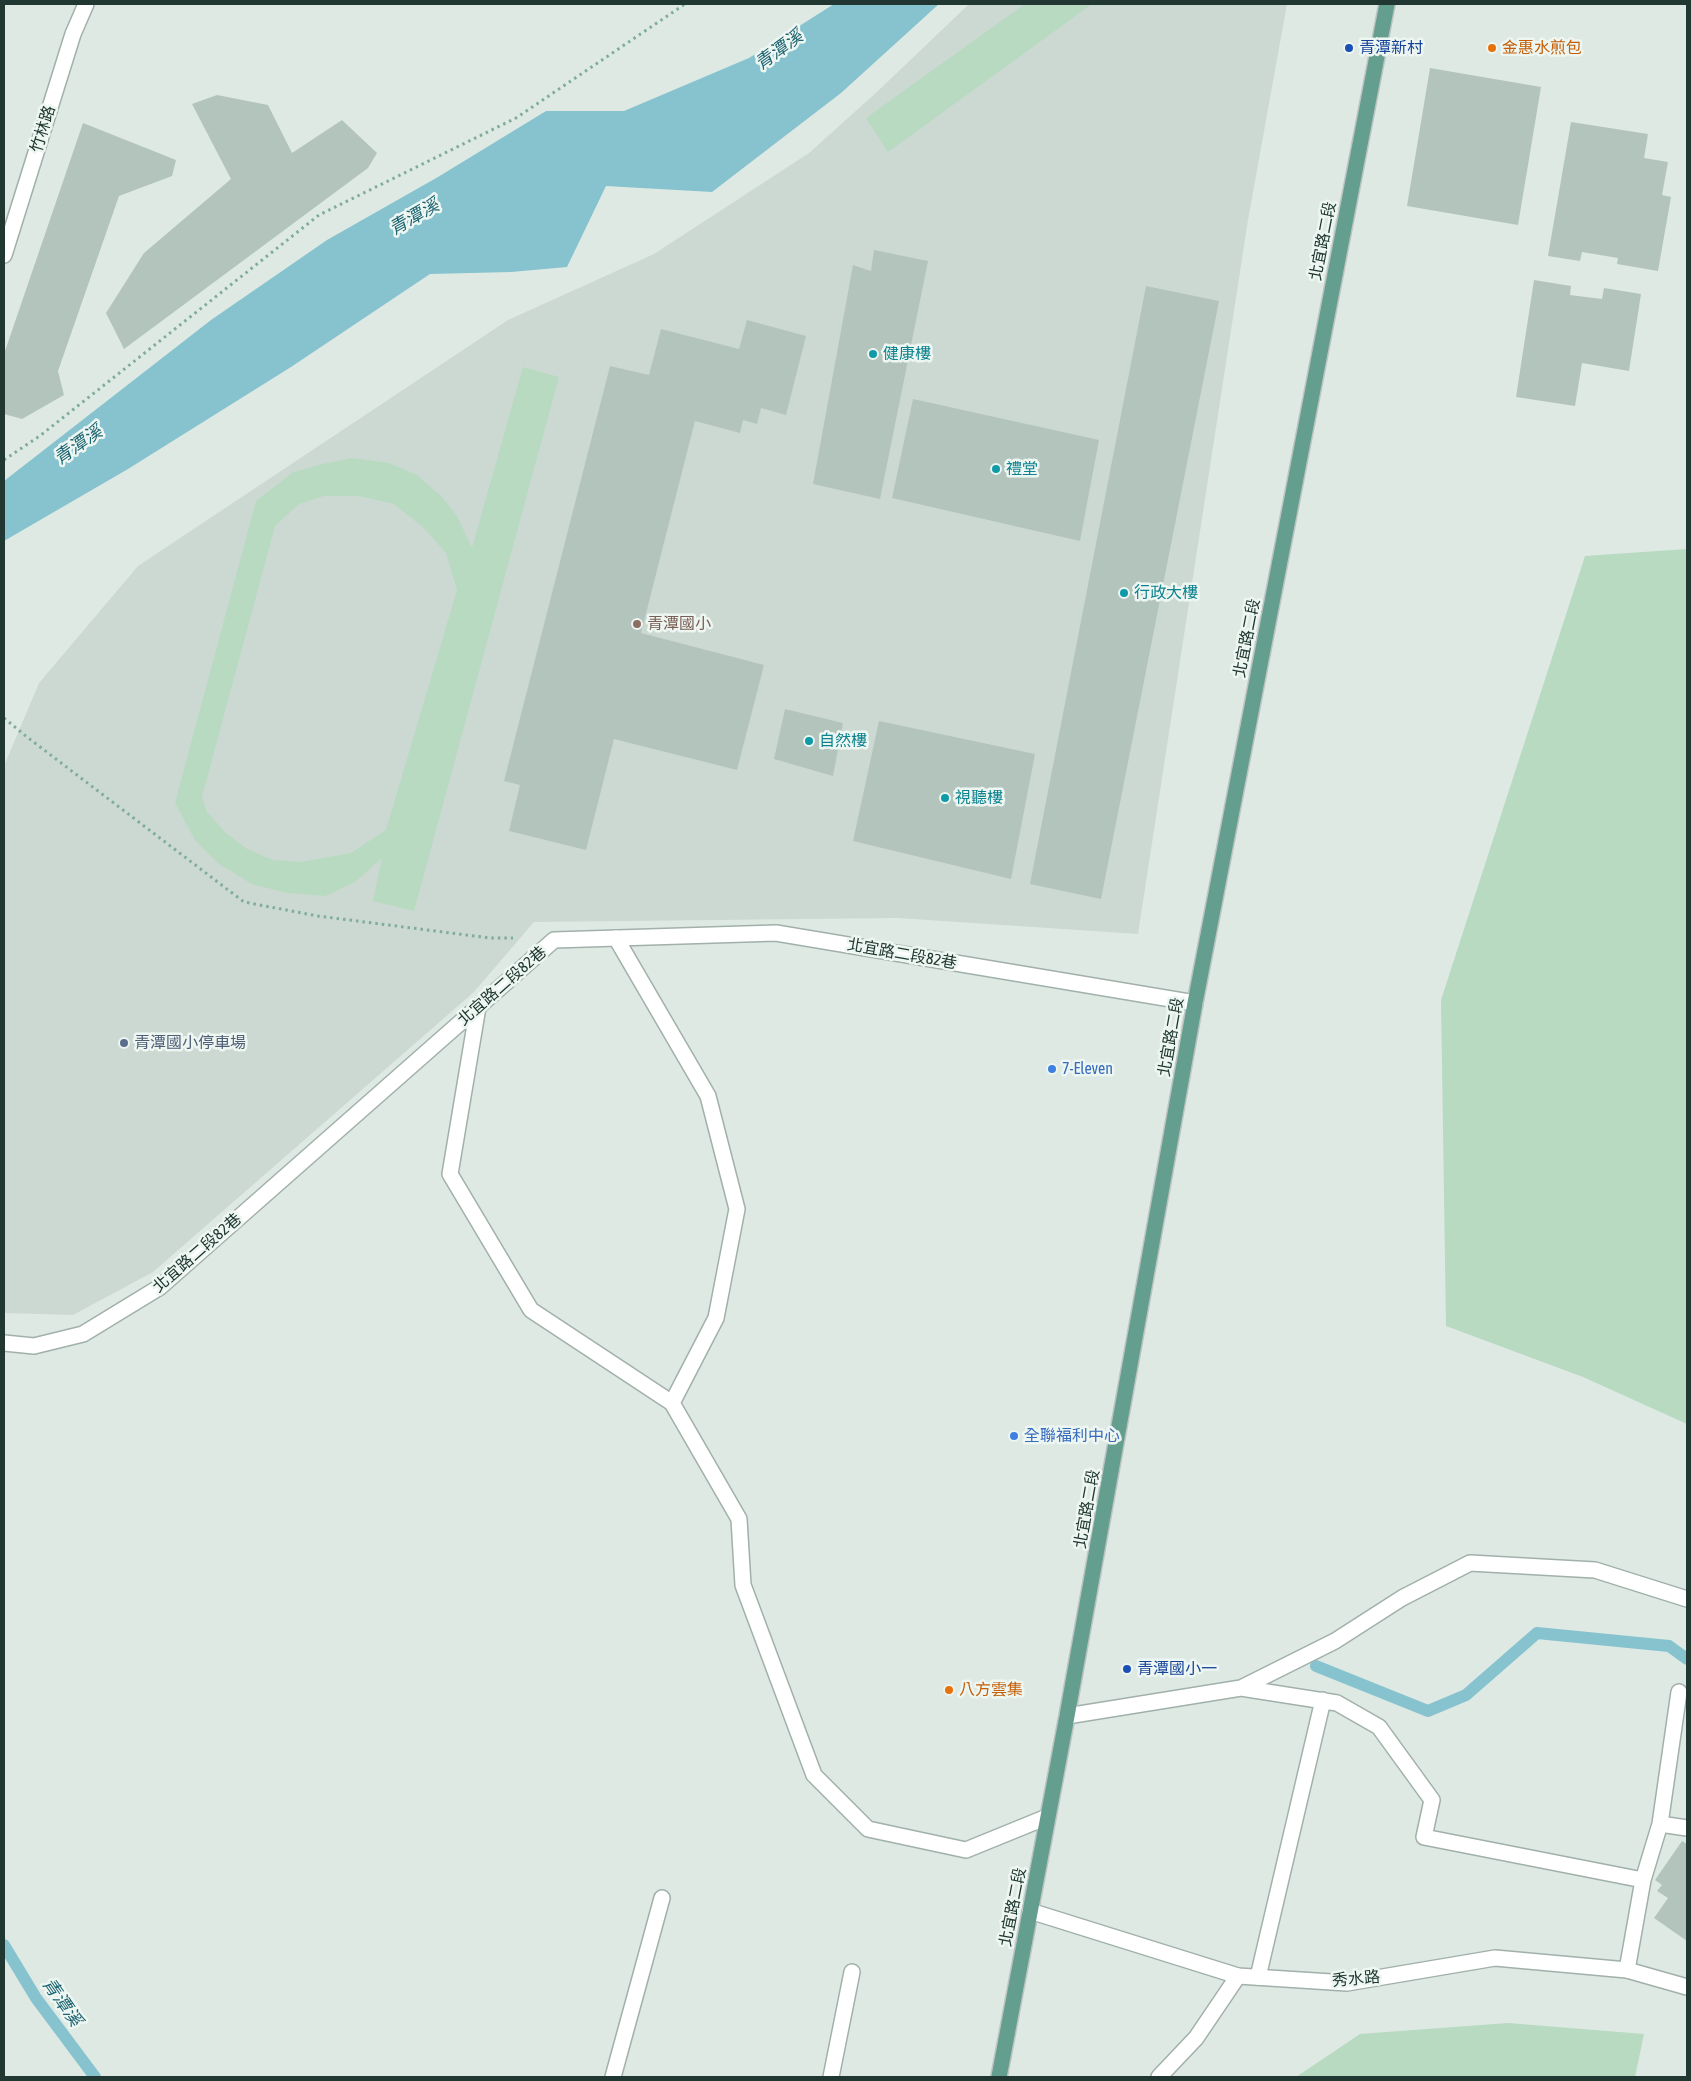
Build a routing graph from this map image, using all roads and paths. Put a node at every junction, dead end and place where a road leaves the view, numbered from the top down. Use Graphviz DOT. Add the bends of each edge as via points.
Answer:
graph roads {
  1 [pos="86,4"];
  2 [pos="685,4"];
  3 [pos="1387,4"];
  4 [pos="4,255"];
  5 [pos="4,460"];
  6 [pos="4,718"];
  7 [pos="490,938"];
  8 [pos="616,938"];
  9 [pos="1195,1003"];
  10 [pos="478,1007"];
  11 [pos="4,1343"];
  12 [pos="672,1403"];
  13 [pos="1687,1599"];
  14 [pos="1241,1688"];
  15 [pos="1680,1692"];
  16 [pos="1323,1700"];
  17 [pos="1067,1716"];
  18 [pos="1047,1817"];
  19 [pos="1660,1824"];
  20 [pos="1687,1828"];
  21 [pos="1643,1880"];
  22 [pos="662,1898"];
  23 [pos="1030,1911"];
  24 [pos="1627,1970"];
  25 [pos="852,1972"];
  26 [pos="1238,1976"];
  27 [pos="1258,1977"];
  28 [pos="1687,1987"];
  29 [pos="613,2077"];
  30 [pos="831,2077"];
  31 [pos="999,2077"];
  32 [pos="1159,2077"];
  1 -- 4 [label="street, 竹林路" via="73,34"];
  2 -- 5 [label="path" via="516,118 319,214 41,435"];
  3 -- 9 [label="main road, 北宜路二段"];
  6 -- 7 [label="path" via="244,902 318,916"];
  8 -- 9 [label="street, 北宜路二段82巷" via="776,933"];
  8 -- 10 [label="street, 北宜路二段82巷" via="554,940"];
  8 -- 12 [label="street" via="708,1096 737,1209 716,1318"];
  9 -- 17 [label="main road, 北宜路二段"];
  10 -- 11 [label="street, 北宜路二段82巷" via="160,1287 83,1334 34,1346"];
  10 -- 12 [label="street" via="450,1174 531,1310"];
  12 -- 18 [label="street" via="739,1519 743,1585 814,1775 868,1829 966,1850"];
  13 -- 14 [label="street" via="1595,1570 1470,1563 1402,1598 1335,1641"];
  14 -- 16 [label="street"];
  14 -- 17 [label="street"];
  15 -- 19 [label="street"];
  16 -- 21 [label="street" via="1337,1703 1379,1728 1432,1800 1424,1837"];
  16 -- 27 [label="street"];
  17 -- 18 [label="main road, 北宜路二段"];
  18 -- 23 [label="main road, 北宜路二段"];
  19 -- 20 [label="street"];
  19 -- 21 [label="street"];
  21 -- 24 [label="street"];
  22 -- 29 [label="street"];
  23 -- 26 [label="street, 秀水路"];
  23 -- 31 [label="main road, 北宜路二段"];
  24 -- 27 [label="street, 秀水路" via="1495,1958 1347,1983"];
  24 -- 28 [label="street, 秀水路"];
  25 -- 30 [label="street"];
  26 -- 27 [label="street, 秀水路"];
  26 -- 32 [label="street" via="1196,2038"];
}
